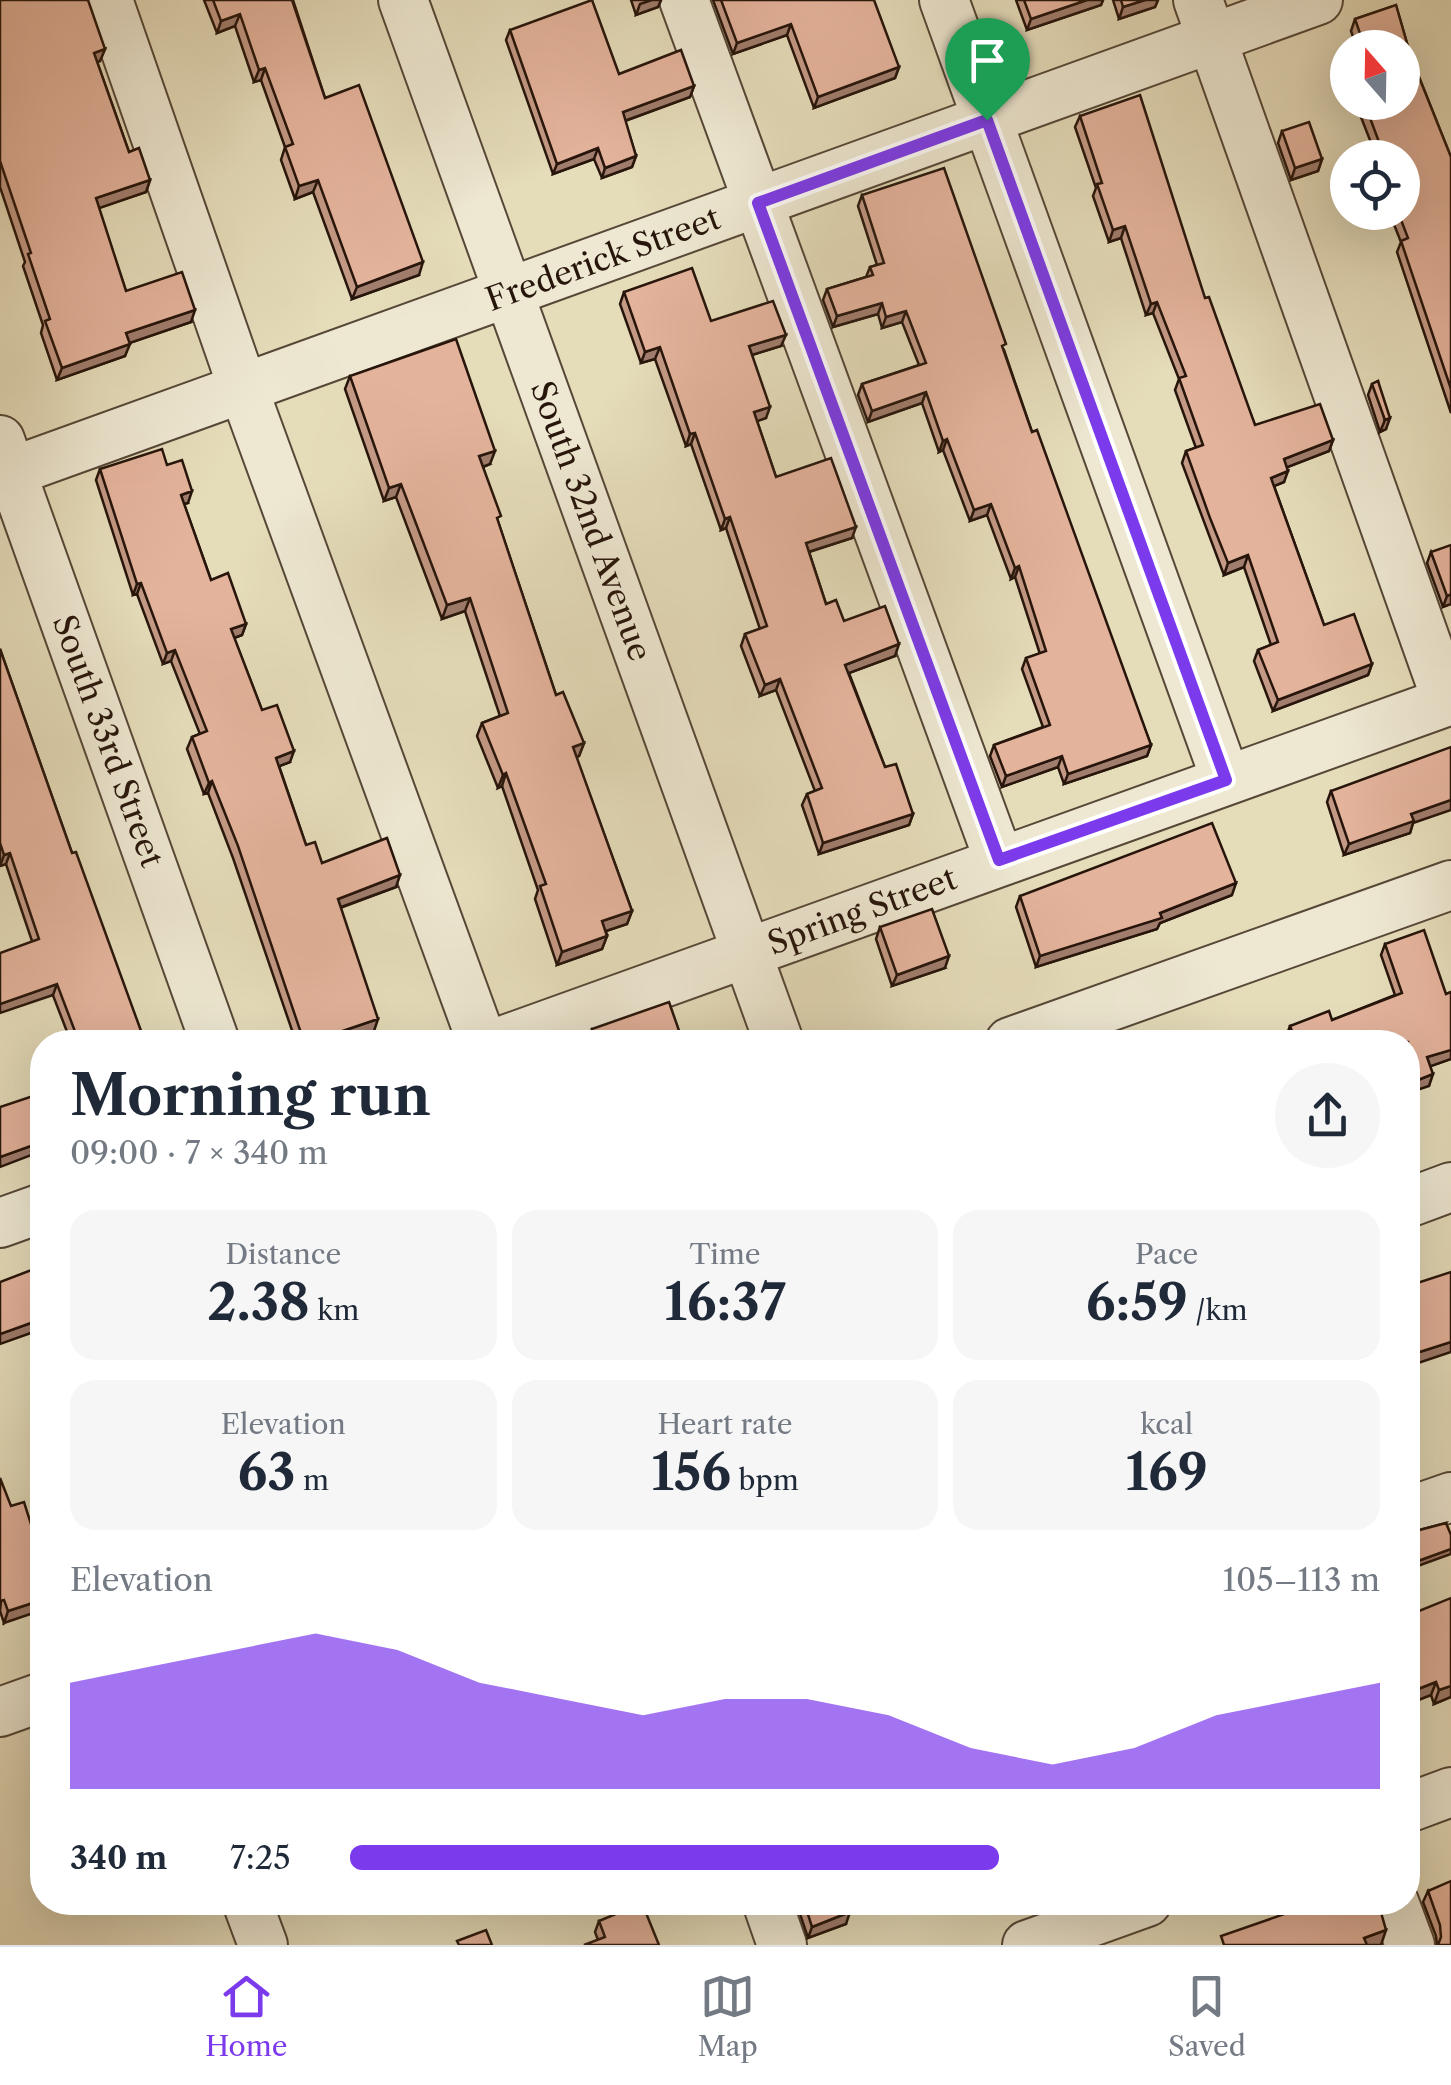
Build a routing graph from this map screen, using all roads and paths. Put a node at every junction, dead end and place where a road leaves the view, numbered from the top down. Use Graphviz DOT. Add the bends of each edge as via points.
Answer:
graph roads {
  1 [pos="108,0"];
  2 [pos="402,0"];
  3 [pos="684,0"];
  4 [pos="944,0"];
  5 [pos="1318,0"];
  6 [pos="1204,19"];
  7 [pos="987,120"];
  8 [pos="758,203"];
  9 [pos="508,292"];
  10 [pos="243,388"];
  11 [pos="4,462"];
  12 [pos="1449,701"];
  13 [pos="1226,780"];
  14 [pos="999,860"];
  15 [pos="1451,884"];
  16 [pos="748,952"];
  17 [pos="212,1030"];
  18 [pos="478,1030"];
  19 [pos="532,1030"];
  20 [pos="775,1030"];
  21 [pos="1074,1030"];
  22 [pos="1451,1187"];
  23 [pos="1420,1199"];
  24 [pos="30,1212"];
  25 [pos="0,1223"];
  26 [pos="1451,1497"];
  27 [pos="1420,1508"];
  28 [pos="30,1701"];
  29 [pos="0,1712"];
  30 [pos="1451,1792"];
  31 [pos="1420,1804"];
  32 [pos="252,1915"];
  33 [pos="772,1915"];
  34 [pos="1399,1915"];
  35 [pos="1098,1923"];
  36 [pos="263,1945"];
  37 [pos="782,1945"];
  38 [pos="1027,1945"];
  39 [pos="1410,1945"];
  1 -- 10 [label="street"];
  2 -- 9 [label="street, South 32nd Avenue"];
  3 -- 8 [label="street"];
  4 -- 7 [label="street"];
  5 -- 6 [label="street, Frederick Street"];
  6 -- 7 [label="street, Frederick Street"];
  6 -- 12 [label="street"];
  7 -- 8 [label="street, Frederick Street"];
  7 -- 13 [label="street"];
  8 -- 9 [label="street, Frederick Street"];
  8 -- 14 [label="street"];
  9 -- 10 [label="street, Frederick Street"];
  9 -- 16 [label="street, South 32nd Avenue"];
  10 -- 11 [label="street, Frederick Street"];
  10 -- 18 [label="street"];
  11 -- 17 [label="street, South 33rd Street"];
  12 -- 13 [label="street, Spring Street"];
  13 -- 14 [label="street, Spring Street"];
  14 -- 16 [label="street, Spring Street"];
  15 -- 21 [label="street"];
  16 -- 19 [label="street, Spring Street"];
  16 -- 20 [label="street, South 32nd Avenue"];
  22 -- 23 [label="street"];
  24 -- 25 [label="street"];
  26 -- 27 [label="street"];
  28 -- 29 [label="street"];
  30 -- 31 [label="street"];
  32 -- 36 [label="street"];
  33 -- 37 [label="street"];
  34 -- 39 [label="street"];
  35 -- 38 [label="street"];
}
